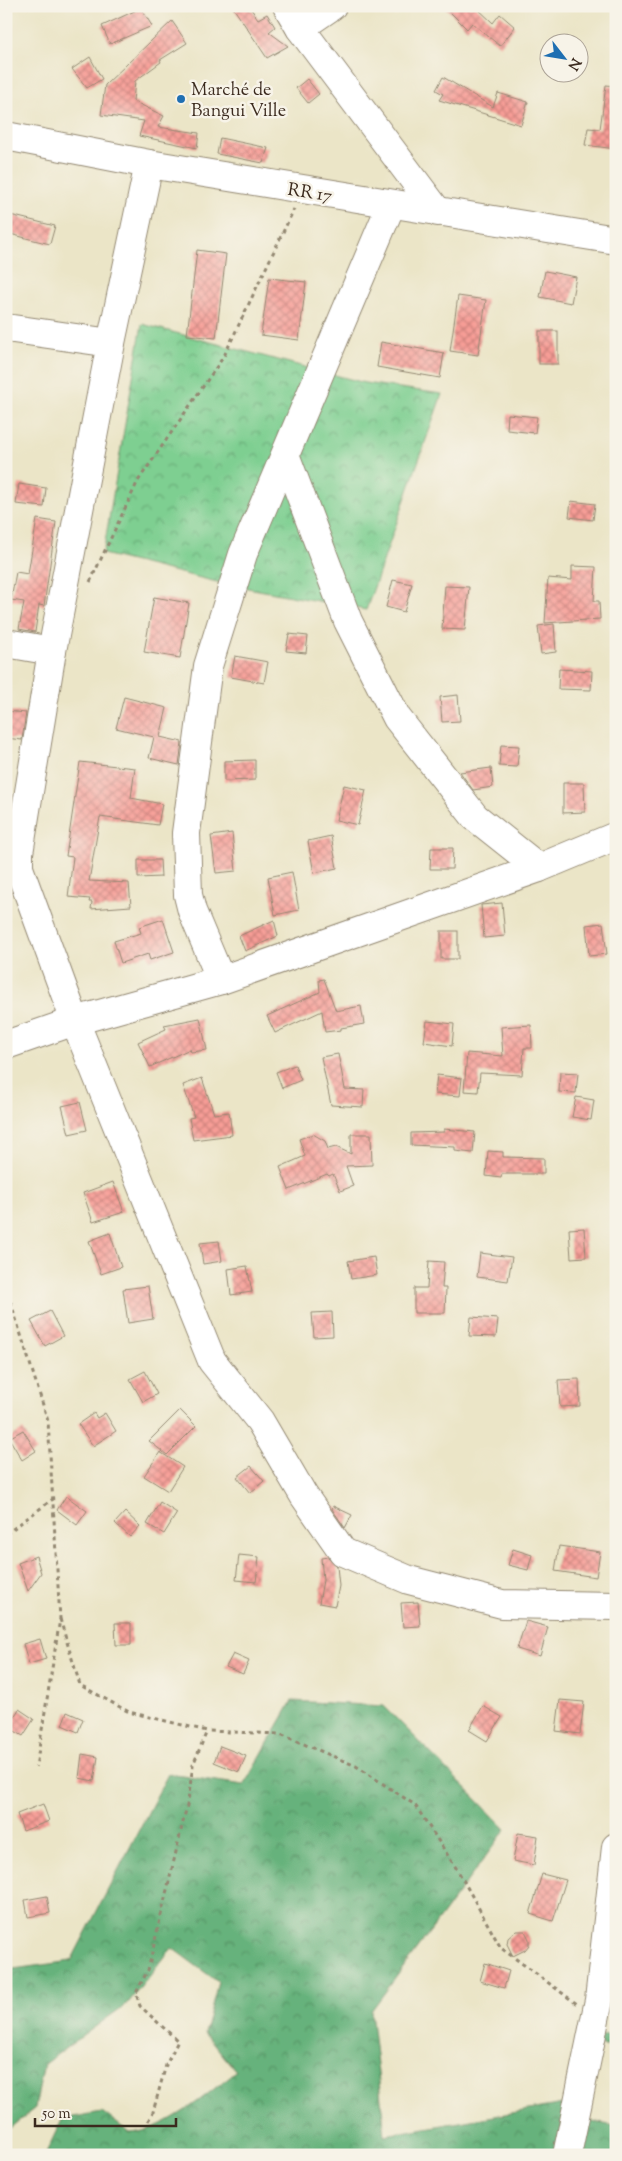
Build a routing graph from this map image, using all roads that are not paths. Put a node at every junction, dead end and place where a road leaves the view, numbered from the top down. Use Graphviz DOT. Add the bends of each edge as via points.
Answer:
graph roads {
  1 [pos="332,6"];
  2 [pos="294,17"];
  3 [pos="6,136"];
  4 [pos="149,164"];
  5 [pos="391,205"];
  6 [pos="438,212"];
  7 [pos="616,240"];
  8 [pos="6,328"];
  9 [pos="111,343"];
  10 [pos="286,456"];
  11 [pos="6,643"];
  12 [pos="52,651"];
  13 [pos="616,836"];
  14 [pos="539,868"];
  15 [pos="221,980"];
  16 [pos="75,1021"];
  17 [pos="6,1045"];
  18 [pos="616,1606"];
  19 [pos="616,1847"];
  20 [pos="567,2155"];
  1 -- 2 [label="street"];
  2 -- 6 [label="street"];
  3 -- 4 [label="street, RR 17 / RR 17"];
  4 -- 5 [label="street, RR 17 / RR 17"];
  4 -- 9 [label="street"];
  5 -- 6 [label="street, RR 17 / RR 17"];
  5 -- 10 [label="street"];
  6 -- 7 [label="street, RR 17 / RR 17"];
  8 -- 9 [label="street"];
  9 -- 12 [label="street"];
  10 -- 14 [label="street" via="348,621 397,718 475,817"];
  10 -- 15 [label="street" via="243,554 208,666 186,833 188,895"];
  11 -- 12 [label="street"];
  12 -- 16 [label="street" via="19,868"];
  13 -- 14 [label="street"];
  14 -- 15 [label="street"];
  15 -- 16 [label="street"];
  16 -- 17 [label="street"];
  16 -- 18 [label="street" via="212,1361 260,1421 304,1496 343,1552 409,1580 502,1604"];
  19 -- 20 [label="street" via="599,2000"];
}
